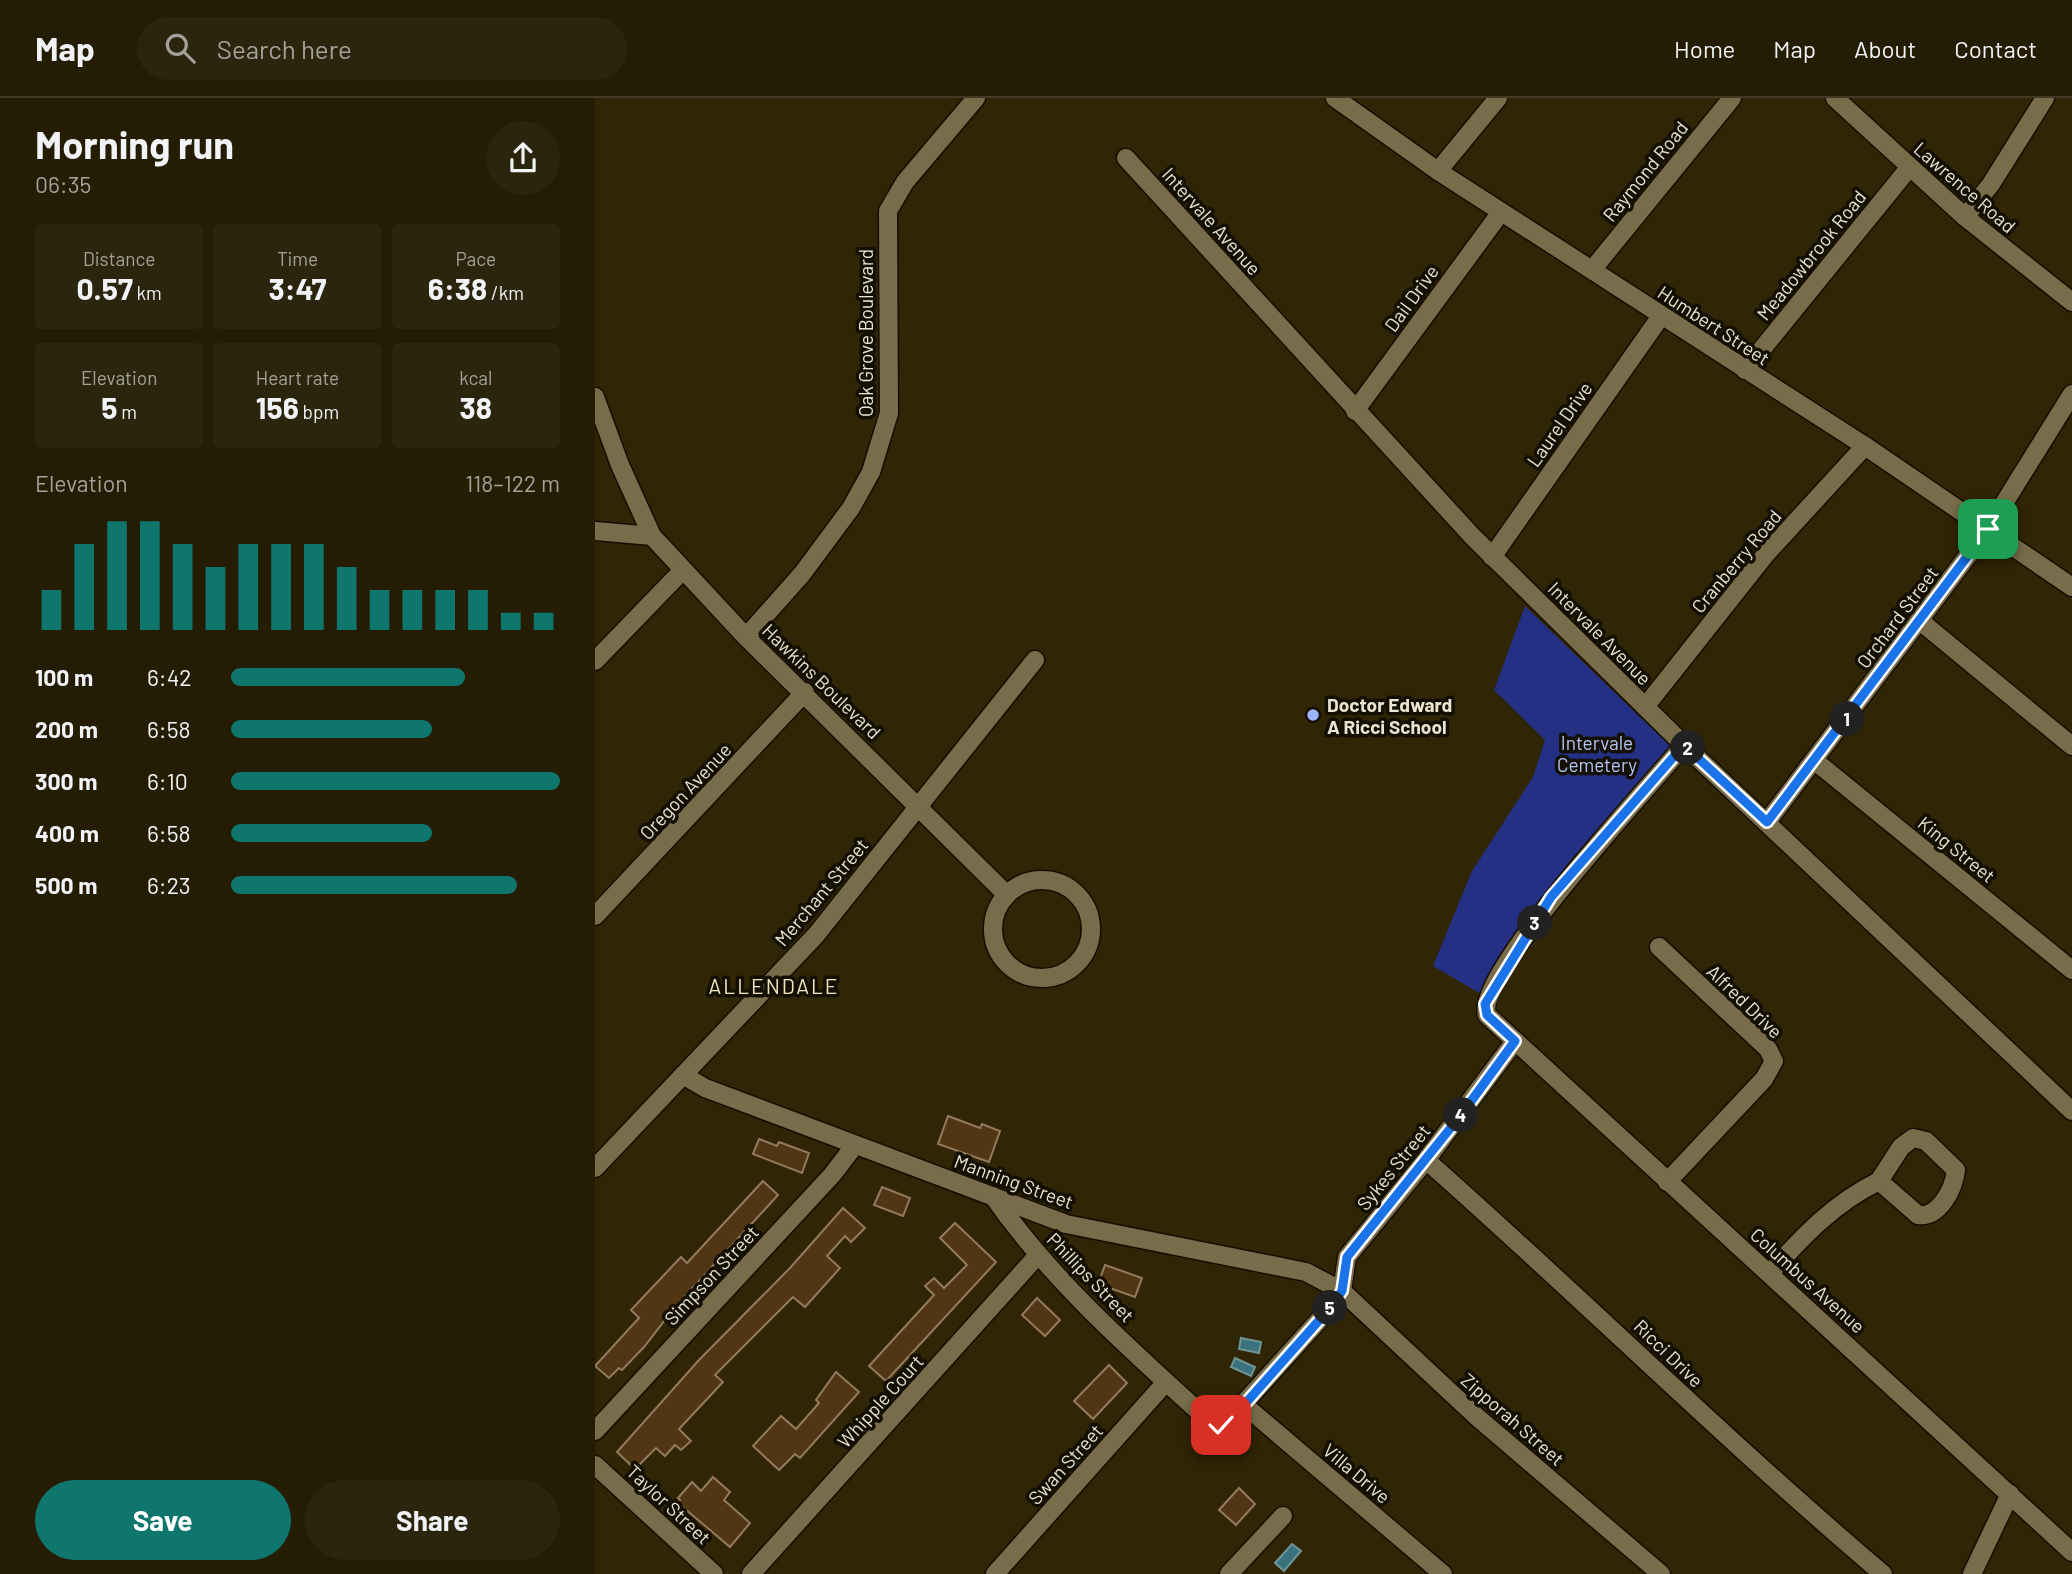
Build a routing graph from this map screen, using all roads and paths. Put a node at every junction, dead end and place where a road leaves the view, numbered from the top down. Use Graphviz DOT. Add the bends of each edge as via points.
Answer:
graph roads {
  1 [pos="976,98"];
  2 [pos="1335,98"];
  3 [pos="1498,98"];
  4 [pos="1732,98"];
  5 [pos="2045,98"];
  6 [pos="1837,99"];
  7 [pos="1126,158"];
  8 [pos="1909,168"];
  9 [pos="1438,171"];
  10 [pos="1501,212"];
  11 [pos="1965,217"];
  12 [pos="1592,270"];
  13 [pos="2072,303"];
  14 [pos="1661,317"];
  15 [pos="1745,370"];
  16 [pos="2072,394"];
  17 [pos="595,397"];
  18 [pos="1355,411"];
  19 [pos="1865,446"];
  20 [pos="1988,529"];
  21 [pos="595,531"];
  22 [pos="652,536"];
  23 [pos="1492,556"];
  24 [pos="683,570"];
  25 [pos="2072,587"];
  26 [pos="1920,621"];
  27 [pos="746,637"];
  28 [pos="1035,660"];
  29 [pos="595,662"];
  30 [pos="805,692"];
  31 [pos="1645,707"];
  32 [pos="1684,745"];
  33 [pos="2072,746"];
  34 [pos="1815,761"];
  35 [pos="920,806"];
  36 [pos="1767,822"];
  37 [pos="1007,895"];
  38 [pos="595,916"];
  39 [pos="1659,947"];
  40 [pos="2072,970"];
  41 [pos="1515,1041"];
  42 [pos="683,1075"];
  43 [pos="2072,1111"];
  44 [pos="855,1145"];
  45 [pos="1426,1160"];
  46 [pos="595,1168"];
  47 [pos="1879,1181"];
  48 [pos="1667,1182"];
  49 [pos="993,1196"];
  50 [pos="1038,1255"];
  51 [pos="1770,1273"];
  52 [pos="1342,1291"];
  53 [pos="1166,1382"];
  54 [pos="1244,1405"];
  55 [pos="595,1431"];
  56 [pos="595,1465"];
  57 [pos="2010,1494"];
  58 [pos="1283,1516"];
  59 [pos="2072,1552"];
  60 [pos="714,1574"];
  61 [pos="751,1574"];
  62 [pos="995,1574"];
  63 [pos="1229,1574"];
  64 [pos="1443,1574"];
  65 [pos="1661,1574"];
  66 [pos="1884,1574"];
  67 [pos="1972,1574"];
  1 -- 27 [label="street, Oak Grove Boulevard" via="905,182 888,211 889,413 871,472 851,508 802,574"];
  2 -- 9 [label="street, Humbert Street"];
  3 -- 9 [label="street"];
  4 -- 12 [label="street, Raymond Road"];
  5 -- 11 [label="street"];
  6 -- 8 [label="street, Lawrence Road"];
  7 -- 18 [label="street, Intervale Avenue"];
  8 -- 11 [label="street, Lawrence Road"];
  8 -- 15 [label="street, Meadowbrook Road"];
  9 -- 10 [label="street, Humbert Street"];
  10 -- 12 [label="street, Humbert Street"];
  10 -- 18 [label="street, Dail Drive"];
  11 -- 13 [label="street, Lawrence Road"];
  12 -- 14 [label="street, Humbert Street"];
  14 -- 15 [label="street, Humbert Street"];
  14 -- 23 [label="street, Laurel Drive"];
  15 -- 19 [label="street, Humbert Street"];
  16 -- 20 [label="street, Orchard Street"];
  17 -- 22 [label="street, Hawkins Boulevard"];
  18 -- 23 [label="street, Intervale Avenue"];
  19 -- 20 [label="street, Humbert Street"];
  19 -- 31 [label="street, Cranberry Road" via="1766,554"];
  20 -- 25 [label="street, Humbert Street"];
  20 -- 26 [label="street, Orchard Street"];
  21 -- 22 [label="street"];
  22 -- 24 [label="street, Hawkins Boulevard"];
  23 -- 31 [label="street, Intervale Avenue"];
  24 -- 27 [label="street, Hawkins Boulevard"];
  24 -- 29 [label="street"];
  26 -- 33 [label="street"];
  26 -- 34 [label="street, Orchard Street"];
  27 -- 30 [label="street, Hawkins Boulevard"];
  28 -- 35 [label="street, Merchant Street"];
  30 -- 35 [label="street, Hawkins Boulevard"];
  30 -- 38 [label="street, Oregon Avenue"];
  31 -- 32 [label="street, Intervale Avenue"];
  32 -- 36 [label="street, Intervale Avenue"];
  32 -- 41 [label="street" via="1551,897 1488,995 1487,1015"];
  34 -- 36 [label="street, Orchard Street"];
  34 -- 40 [label="street, King Street"];
  35 -- 37 [label="street, Hawkins Boulevard"];
  35 -- 42 [label="street, Merchant Street" via="816,935"];
  36 -- 43 [label="street, Intervale Avenue"];
  37 -- 37 [label="street" via="1041,880 1054,881 1076,894 1091,929 1090,942 1077,964 1042,979 1007,965 992,930"];
  39 -- 48 [label="street, Alfred Drive" via="1768,1049 1774,1060 1764,1079"];
  41 -- 45 [label="street, Sykes Street"];
  41 -- 48 [label="street, Columbus Avenue"];
  42 -- 44 [label="street, Manning Street"];
  42 -- 46 [label="street, Merchant Street"];
  44 -- 49 [label="street, Manning Street"];
  44 -- 55 [label="street, Simpson Street"];
  45 -- 52 [label="street, Sykes Street" via="1347,1257"];
  45 -- 66 [label="street, Ricci Drive" via="1729,1440"];
  47 -- 47 [label="street" via="1901,1147 1913,1138 1926,1141 1956,1170 1948,1194 1933,1214 1926,1216 1918,1215"];
  47 -- 51 [label="street" via="1818,1221"];
  48 -- 51 [label="street, Columbus Avenue"];
  49 -- 50 [label="street, Phillips Street"];
  49 -- 52 [label="street, Manning Street" via="1066,1224 1306,1272"];
  50 -- 53 [label="street, Phillips Street"];
  50 -- 61 [label="street, Whipple Court"];
  51 -- 57 [label="street, Columbus Avenue"];
  52 -- 54 [label="street"];
  52 -- 65 [label="street, Zipporah Street" via="1477,1417"];
  53 -- 54 [label="street" via="1215,1424 1225,1424"];
  53 -- 62 [label="street, Swan Street"];
  54 -- 64 [label="street, Villa Drive"];
  56 -- 60 [label="street, Taylor Street"];
  57 -- 59 [label="street, Columbus Avenue"];
  57 -- 67 [label="street"];
  58 -- 63 [label="street"];
}
